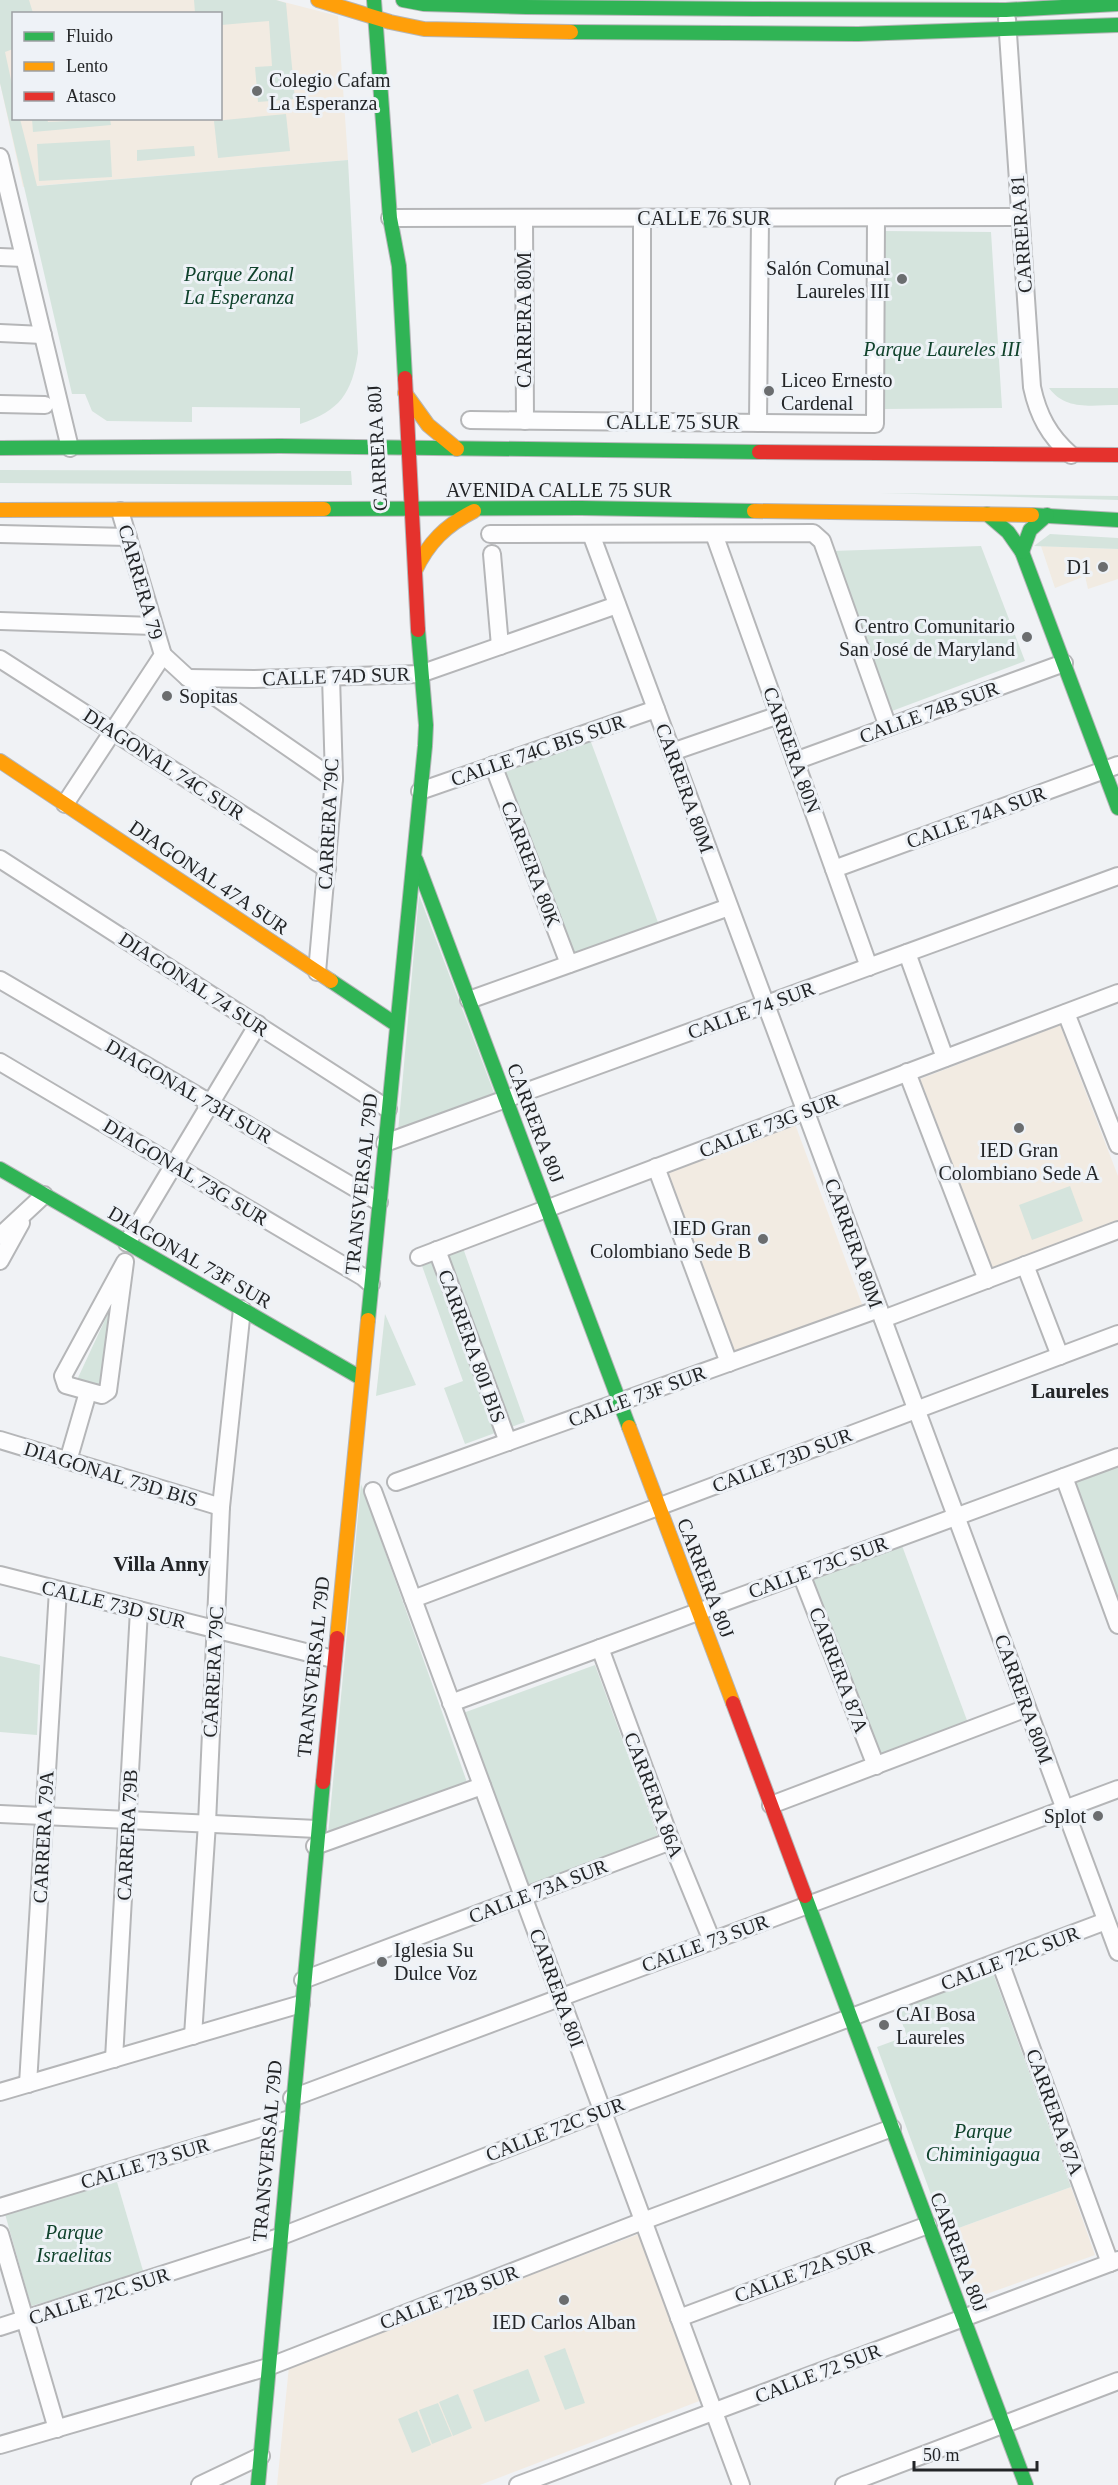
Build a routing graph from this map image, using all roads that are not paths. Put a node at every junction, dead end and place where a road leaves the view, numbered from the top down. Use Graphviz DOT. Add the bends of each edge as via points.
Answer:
graph roads {
  1 [pos="318,0"];
  2 [pos="374,0"];
  3 [pos="403,0"];
  4 [pos="1118,4"];
  5 [pos="1006,5"];
  6 [pos="375,17"];
  7 [pos="1118,25"];
  8 [pos="1008,32"];
  9 [pos="1,161"];
  10 [pos="1019,217"];
  11 [pos="390,218"];
  12 [pos="524,218"];
  13 [pos="642,218"];
  14 [pos="760,218"];
  15 [pos="876,218"];
  16 [pos="0,257"];
  17 [pos="24,258"];
  18 [pos="0,333"];
  19 [pos="43,335"];
  20 [pos="405,393"];
  21 [pos="0,404"];
  22 [pos="45,405"];
  23 [pos="470,420"];
  24 [pos="525,421"];
  25 [pos="642,422"];
  26 [pos="758,423"];
  27 [pos="0,448"];
  28 [pos="70,448"];
  29 [pos="402,448"];
  30 [pos="458,449"];
  31 [pos="1118,454"];
  32 [pos="1071,455"];
  33 [pos="406,509"];
  34 [pos="480,509"];
  35 [pos="0,510"];
  36 [pos="120,511"];
  37 [pos="987,514"];
  38 [pos="1047,515"];
  39 [pos="1118,520"];
  40 [pos="0,534"];
  41 [pos="490,534"];
  42 [pos="591,534"];
  43 [pos="714,534"];
  44 [pos="128,537"];
  45 [pos="1022,552"];
  46 [pos="492,554"];
  47 [pos="415,571"];
  48 [pos="617,605"];
  49 [pos="0,621"];
  50 [pos="154,626"];
  51 [pos="500,646"];
  52 [pos="163,655"];
  53 [pos="0,659"];
  54 [pos="1064,663"];
  55 [pos="420,674"];
  56 [pos="331,676"];
  57 [pos="188,678"];
  58 [pos="656,709"];
  59 [pos="779,715"];
  60 [pos="888,727"];
  61 [pos="113,731"];
  62 [pos="672,752"];
  63 [pos="0,761"];
  64 [pos="795,761"];
  65 [pos="493,765"];
  66 [pos="1111,767"];
  67 [pos="334,779"];
  68 [pos="420,790"];
  69 [pos="65,804"];
  70 [pos="1118,808"];
  71 [pos="414,854"];
  72 [pos="0,859"];
  73 [pos="327,869"];
  74 [pos="834,869"];
  75 [pos="1118,876"];
  76 [pos="729,907"];
  77 [pos="907,953"];
  78 [pos="569,964"];
  79 [pos="869,967"];
  80 [pos="317,972"];
  81 [pos="0,980"];
  82 [pos="1118,993"];
  83 [pos="469,1000"];
  84 [pos="766,1005"];
  85 [pos="1066,1013"];
  86 [pos="258,1024"];
  87 [pos="397,1025"];
  88 [pos="945,1058"];
  89 [pos="0,1062"];
  90 [pos="907,1072"];
  91 [pos="506,1100"];
  92 [pos="211,1104"];
  93 [pos="388,1109"];
  94 [pos="805,1111"];
  95 [pos="385,1143"];
  96 [pos="1118,1145"];
  97 [pos="174,1164"];
  98 [pos="656,1167"];
  99 [pos="0,1169"];
  100 [pos="44,1195"];
  101 [pos="379,1202"];
  102 [pos="547,1208"];
  103 [pos="27,1212"];
  104 [pos="1118,1230"];
  105 [pos="0,1236"];
  106 [pos="127,1243"];
  107 [pos="436,1250"];
  108 [pos="419,1257"];
  109 [pos="0,1261"];
  110 [pos="1025,1265"];
  111 [pos="987,1280"];
  112 [pos="371,1284"];
  113 [pos="242,1309"];
  114 [pos="880,1314"];
  115 [pos="1118,1334"];
  116 [pos="1060,1356"];
  117 [pos="729,1363"];
  118 [pos="361,1378"];
  119 [pos="88,1392"];
  120 [pos="619,1402"];
  121 [pos="916,1410"];
  122 [pos="0,1440"];
  123 [pos="508,1442"];
  124 [pos="1118,1457"];
  125 [pos="68,1461"];
  126 [pos="1064,1477"];
  127 [pos="396,1482"];
  128 [pos="373,1491"];
  129 [pos="659,1506"];
  130 [pos="221,1507"];
  131 [pos="956,1516"];
  132 [pos="801,1574"];
  133 [pos="0,1575"];
  134 [pos="58,1590"];
  135 [pos="413,1599"];
  136 [pos="139,1610"];
  137 [pos="698,1612"];
  138 [pos="1118,1625"];
  139 [pos="215,1629"];
  140 [pos="600,1648"];
  141 [pos="333,1659"];
  142 [pos="451,1702"];
  143 [pos="1027,1708"];
  144 [pos="876,1766"];
  145 [pos="482,1786"];
  146 [pos="1118,1790"];
  147 [pos="771,1805"];
  148 [pos="1065,1809"];
  149 [pos="0,1814"];
  150 [pos="44,1816"];
  151 [pos="127,1820"];
  152 [pos="207,1824"];
  153 [pos="317,1829"];
  154 [pos="671,1841"];
  155 [pos="315,1846"];
  156 [pos="523,1897"];
  157 [pos="808,1905"];
  158 [pos="1107,1921"];
  159 [pos="712,1941"];
  160 [pos="1118,1952"];
  161 [pos="1000,1962"];
  162 [pos="303,1980"];
  163 [pos="561,1997"];
  164 [pos="301,2004"];
  165 [pos="850,2018"];
  166 [pos="193,2036"];
  167 [pos="114,2059"];
  168 [pos="28,2084"];
  169 [pos="0,2092"];
  170 [pos="292,2098"];
  171 [pos="603,2111"];
  172 [pos="290,2119"];
  173 [pos="892,2128"];
  174 [pos="0,2207"];
  175 [pos="643,2221"];
  176 [pos="928,2225"];
  177 [pos="0,2234"];
  178 [pos="279,2237"];
  179 [pos="1114,2262"];
  180 [pos="679,2318"];
  181 [pos="963,2318"];
  182 [pos="25,2319"];
  183 [pos="0,2327"];
  184 [pos="268,2367"];
  185 [pos="1118,2381"];
  186 [pos="714,2412"];
  187 [pos="1003,2425"];
  188 [pos="57,2429"];
  189 [pos="0,2445"];
  190 [pos="261,2456"];
  191 [pos="200,2485"];
  192 [pos="258,2485"];
  193 [pos="518,2485"];
  194 [pos="741,2485"];
  195 [pos="844,2485"];
  196 [pos="1026,2485"];
  1 -- 6 [label="main road"];
  2 -- 6 [label="main road, CARRERA 80J"];
  3 -- 5 [label="main road" via="526,7"];
  4 -- 5 [label="main road"];
  5 -- 8 [label="street, CARRERA 81"];
  6 -- 8 [label="main road" via="424,29 752,35"];
  6 -- 11 [label="main road, CARRERA 80J"];
  7 -- 8 [label="main road"];
  8 -- 10 [label="street, CARRERA 81"];
  9 -- 17 [label="street"];
  10 -- 15 [label="street, CALLE 76 SUR"];
  10 -- 32 [label="street, CARRERA 81" via="1035,402 1048,431"];
  11 -- 12 [label="street, CALLE 76 SUR"];
  11 -- 20 [label="main road, CARRERA 80J" via="399,266"];
  11 -- 29 [label="main road, CARRERA 80J" via="386,267"];
  12 -- 13 [label="street, CALLE 76 SUR"];
  12 -- 24 [label="street, CARRERA 80M"];
  13 -- 14 [label="street, CALLE 76 SUR"];
  13 -- 25 [label="street"];
  14 -- 15 [label="street, CALLE 76 SUR"];
  14 -- 26 [label="street"];
  15 -- 26 [label="street, CALLE 75 SUR" via="875,424"];
  16 -- 17 [label="street"];
  17 -- 19 [label="street"];
  18 -- 19 [label="street"];
  19 -- 28 [label="street"];
  20 -- 29 [label="main road, CARRERA 80J"];
  20 -- 30 [label="main road" via="435,434"];
  21 -- 22 [label="street"];
  23 -- 24 [label="street, CALLE 75 SUR"];
  24 -- 25 [label="street, CALLE 75 SUR"];
  25 -- 26 [label="street, CALLE 75 SUR"];
  27 -- 28 [label="main road, AVENIDA CALLE 75 SUR"];
  28 -- 29 [label="main road, AVENIDA CALLE 75 SUR"];
  29 -- 30 [label="main road, AVENIDA CALLE 75 SUR"];
  29 -- 33 [label="main road, CARRERA 80J"];
  30 -- 32 [label="main road, AVENIDA CALLE 75 SUR"];
  31 -- 32 [label="main road, AVENIDA CALLE 75 SUR"];
  33 -- 34 [label="main road, AVENIDA CALLE 75 SUR"];
  33 -- 36 [label="main road, AVENIDA CALLE 75 SUR"];
  33 -- 47 [label="main road, CARRERA 80J"];
  33 -- 55 [label="main road, CARRERA 80J" via="406,631"];
  34 -- 37 [label="main road, AVENIDA CALLE 75 SUR"];
  34 -- 47 [label="main road" via="444,528 424,551"];
  35 -- 36 [label="main road, AVENIDA CALLE 75 SUR"];
  36 -- 44 [label="street, CARRERA 79"];
  37 -- 38 [label="main road, AVENIDA CALLE 75 SUR"];
  37 -- 45 [label="main road" via="1008,532"];
  38 -- 39 [label="main road, AVENIDA CALLE 75 SUR"];
  38 -- 45 [label="main road" via="1031,528"];
  40 -- 44 [label="street"];
  41 -- 42 [label="street"];
  42 -- 43 [label="street"];
  42 -- 48 [label="street, CARRERA 80M"];
  43 -- 59 [label="street, CARRERA 80N"];
  43 -- 60 [label="street" via="810,533 822,541"];
  44 -- 50 [label="street, CARRERA 79"];
  45 -- 54 [label="main road"];
  46 -- 51 [label="street"];
  47 -- 55 [label="main road, CARRERA 80J"];
  48 -- 51 [label="street, CALLE 74D SUR"];
  48 -- 58 [label="street, CARRERA 80M"];
  49 -- 50 [label="street"];
  50 -- 52 [label="street, CARRERA 79"];
  51 -- 55 [label="street, CALLE 74D SUR"];
  52 -- 57 [label="street"];
  52 -- 61 [label="street, CARRERA 79"];
  53 -- 61 [label="street, DIAGONAL 74C SUR"];
  54 -- 60 [label="street, CALLE 74B SUR"];
  54 -- 66 [label="main road"];
  55 -- 56 [label="street, CALLE 74D SUR"];
  55 -- 68 [label="main road, CARRERA 80J" via="426,725"];
  56 -- 57 [label="street, CALLE 74D SUR"];
  56 -- 67 [label="street, CARRERA 79C"];
  57 -- 67 [label="street"];
  58 -- 62 [label="street, CARRERA 80M"];
  58 -- 65 [label="street, CALLE 74C BIS SUR"];
  59 -- 62 [label="street"];
  59 -- 64 [label="street, CARRERA 80N"];
  60 -- 64 [label="street, CALLE 74B SUR"];
  61 -- 69 [label="street, CARRERA 79"];
  61 -- 73 [label="street, DIAGONAL 74C SUR"];
  62 -- 76 [label="street, CARRERA 80M"];
  63 -- 69 [label="main road, DIAGONAL 47A SUR"];
  64 -- 74 [label="street, CARRERA 80N"];
  65 -- 68 [label="street, CALLE 74C BIS SUR"];
  65 -- 78 [label="street, CARRERA 80K"];
  66 -- 70 [label="main road"];
  66 -- 74 [label="street, CALLE 74A SUR"];
  67 -- 73 [label="street, CARRERA 79C"];
  68 -- 71 [label="main road, CARRERA 80J"];
  69 -- 80 [label="main road, DIAGONAL 47A SUR"];
  71 -- 83 [label="main road, CARRERA 80J"];
  71 -- 87 [label="main road, TRANSVERSAL 79D"];
  72 -- 86 [label="street, DIAGONAL 74 SUR"];
  73 -- 80 [label="street, CARRERA 79C"];
  74 -- 79 [label="street, CARRERA 80N"];
  75 -- 77 [label="street, CALLE 74 SUR"];
  76 -- 78 [label="street"];
  76 -- 84 [label="street, CARRERA 80M"];
  77 -- 79 [label="street, CALLE 74 SUR"];
  77 -- 88 [label="street"];
  78 -- 83 [label="street"];
  79 -- 84 [label="street, CALLE 74 SUR"];
  80 -- 87 [label="main road, DIAGONAL 47A SUR"];
  81 -- 92 [label="street, DIAGONAL 73H SUR"];
  82 -- 85 [label="street, CALLE 73G SUR"];
  83 -- 91 [label="main road, CARRERA 80J"];
  84 -- 91 [label="street, CALLE 74 SUR"];
  84 -- 94 [label="street, CARRERA 80M"];
  85 -- 88 [label="street, CALLE 73G SUR"];
  85 -- 96 [label="street"];
  86 -- 92 [label="street"];
  86 -- 93 [label="street, DIAGONAL 74 SUR"];
  87 -- 93 [label="main road, TRANSVERSAL 79D"];
  88 -- 90 [label="street, CALLE 73G SUR"];
  89 -- 97 [label="street, DIAGONAL 73G SUR"];
  90 -- 94 [label="street, CALLE 73G SUR"];
  90 -- 111 [label="street"];
  91 -- 95 [label="street, CALLE 74 SUR"];
  91 -- 102 [label="main road, CARRERA 80J"];
  92 -- 97 [label="street"];
  92 -- 101 [label="street, DIAGONAL 73H SUR"];
  93 -- 95 [label="main road, TRANSVERSAL 79D"];
  94 -- 98 [label="street, CALLE 73G SUR"];
  94 -- 114 [label="street, CARRERA 80M"];
  95 -- 101 [label="main road, TRANSVERSAL 79D"];
  97 -- 106 [label="street"];
  97 -- 112 [label="street, DIAGONAL 73G SUR"];
  98 -- 102 [label="street, CALLE 73G SUR"];
  98 -- 117 [label="street"];
  99 -- 100 [label="main road, DIAGONAL 73F SUR"];
  100 -- 103 [label="street"];
  100 -- 106 [label="main road, DIAGONAL 73F SUR"];
  101 -- 112 [label="main road, TRANSVERSAL 79D"];
  102 -- 107 [label="street, CALLE 73G SUR"];
  102 -- 120 [label="main road, CARRERA 80J"];
  103 -- 105 [label="street"];
  103 -- 109 [label="street"];
  104 -- 110 [label="street, CALLE 73F SUR"];
  106 -- 113 [label="main road, DIAGONAL 73F SUR"];
  107 -- 108 [label="street, CALLE 73G SUR"];
  107 -- 123 [label="street, CARRERA 80I BIS"];
  110 -- 111 [label="street, CALLE 73F SUR"];
  110 -- 116 [label="street"];
  111 -- 114 [label="street, CALLE 73F SUR"];
  112 -- 118 [label="main road, TRANSVERSAL 79D"];
  113 -- 118 [label="main road, DIAGONAL 73F SUR"];
  113 -- 130 [label="street, CARRERA 79C"];
  114 -- 117 [label="street, CALLE 73F SUR"];
  114 -- 121 [label="street, CARRERA 80M"];
  115 -- 116 [label="street, CALLE 73D SUR"];
  116 -- 121 [label="street, CALLE 73D SUR"];
  117 -- 120 [label="street, CALLE 73F SUR"];
  118 -- 141 [label="main road, TRANSVERSAL 79D"];
  119 -- 119 [label="street" via="102,1395 108,1390 125,1262 63,1376 66,1385"];
  119 -- 125 [label="street"];
  120 -- 123 [label="street, CALLE 73F SUR"];
  120 -- 129 [label="main road, CARRERA 80J"];
  121 -- 129 [label="street, CALLE 73D SUR"];
  121 -- 131 [label="street, CARRERA 80M"];
  122 -- 125 [label="street, DIAGONAL 73D BIS"];
  123 -- 127 [label="street, CALLE 73F SUR"];
  124 -- 126 [label="street, CALLE 73C SUR"];
  125 -- 130 [label="street, DIAGONAL 73D BIS"];
  126 -- 131 [label="street, CALLE 73C SUR"];
  126 -- 138 [label="street"];
  128 -- 135 [label="street, CARRERA 80I"];
  129 -- 135 [label="street, CALLE 73D SUR"];
  129 -- 137 [label="main road, CARRERA 80J"];
  130 -- 139 [label="street, CARRERA 79C"];
  131 -- 132 [label="street, CALLE 73C SUR"];
  131 -- 143 [label="street, CARRERA 80M"];
  132 -- 137 [label="street, CALLE 73C SUR"];
  132 -- 144 [label="street, CARRERA 87A"];
  133 -- 134 [label="street, CALLE 73D SUR"];
  134 -- 136 [label="street, CALLE 73D SUR"];
  134 -- 150 [label="street, CARRERA 79A"];
  135 -- 142 [label="street, CARRERA 80I"];
  136 -- 139 [label="street, CALLE 73D SUR"];
  136 -- 151 [label="street, CARRERA 79B"];
  137 -- 140 [label="street, CALLE 73C SUR"];
  137 -- 147 [label="main road, CARRERA 80J"];
  139 -- 141 [label="street, CALLE 73D SUR"];
  139 -- 152 [label="street, CARRERA 79C"];
  140 -- 142 [label="street, CALLE 73C SUR"];
  140 -- 154 [label="street, CARRERA 86A"];
  141 -- 153 [label="main road, TRANSVERSAL 79D"];
  142 -- 145 [label="street, CARRERA 80I"];
  143 -- 144 [label="street"];
  143 -- 148 [label="street, CARRERA 80M"];
  144 -- 147 [label="street"];
  145 -- 155 [label="street"];
  145 -- 156 [label="street, CARRERA 80I"];
  146 -- 148 [label="street, CALLE 73 SUR"];
  147 -- 157 [label="main road, CARRERA 80J"];
  148 -- 157 [label="street, CALLE 73 SUR"];
  148 -- 158 [label="street, CARRERA 80M"];
  149 -- 150 [label="street"];
  150 -- 151 [label="street"];
  150 -- 168 [label="street, CARRERA 79A"];
  151 -- 152 [label="street"];
  151 -- 167 [label="street, CARRERA 79B"];
  152 -- 153 [label="street"];
  152 -- 166 [label="street, CARRERA 79C"];
  153 -- 155 [label="main road, TRANSVERSAL 79D"];
  154 -- 156 [label="street, CALLE 73A SUR"];
  154 -- 159 [label="street, CARRERA 86A"];
  155 -- 162 [label="main road, TRANSVERSAL 79D"];
  156 -- 162 [label="street, CALLE 73A SUR"];
  156 -- 163 [label="street, CARRERA 80I"];
  157 -- 159 [label="street, CALLE 73 SUR"];
  157 -- 165 [label="main road, CARRERA 80J"];
  158 -- 160 [label="street, CARRERA 80M"];
  158 -- 161 [label="street, CALLE 72C SUR"];
  159 -- 163 [label="street, CALLE 73 SUR"];
  161 -- 165 [label="street, CALLE 72C SUR"];
  161 -- 179 [label="street, CARRERA 87A"];
  162 -- 164 [label="main road, TRANSVERSAL 79D"];
  163 -- 170 [label="street, CALLE 73 SUR"];
  163 -- 171 [label="street, CARRERA 80I"];
  164 -- 166 [label="street"];
  164 -- 170 [label="main road, TRANSVERSAL 79D"];
  165 -- 171 [label="street, CALLE 72C SUR"];
  165 -- 173 [label="main road, CARRERA 80J"];
  166 -- 167 [label="street"];
  167 -- 168 [label="street"];
  168 -- 169 [label="street"];
  170 -- 172 [label="main road, TRANSVERSAL 79D"];
  171 -- 175 [label="street, CARRERA 80I"];
  171 -- 178 [label="street, CALLE 72C SUR"];
  172 -- 174 [label="street, CALLE 73 SUR"];
  172 -- 178 [label="main road, TRANSVERSAL 79D"];
  173 -- 175 [label="street, CALLE 72B SUR"];
  173 -- 176 [label="main road, CARRERA 80J"];
  175 -- 180 [label="street, CARRERA 80I"];
  175 -- 184 [label="street, CALLE 72B SUR"];
  176 -- 180 [label="street, CALLE 72A SUR"];
  176 -- 181 [label="main road, CARRERA 80J"];
  177 -- 182 [label="street"];
  178 -- 182 [label="street, CALLE 72C SUR"];
  178 -- 184 [label="main road, TRANSVERSAL 79D"];
  179 -- 181 [label="street, CALLE 72 SUR"];
  180 -- 186 [label="street, CARRERA 80I"];
  181 -- 186 [label="street, CALLE 72 SUR"];
  181 -- 187 [label="main road, CARRERA 80J"];
  182 -- 183 [label="street, CALLE 72C SUR"];
  182 -- 188 [label="street"];
  184 -- 188 [label="street, CALLE 72B SUR"];
  184 -- 190 [label="main road, TRANSVERSAL 79D"];
  185 -- 187 [label="street"];
  186 -- 193 [label="street, CALLE 72 SUR"];
  186 -- 194 [label="street, CARRERA 80I"];
  187 -- 195 [label="street"];
  187 -- 196 [label="main road, CARRERA 80J"];
  188 -- 189 [label="street, CALLE 72B SUR"];
  190 -- 191 [label="street"];
  190 -- 192 [label="main road, TRANSVERSAL 79D"];
}
